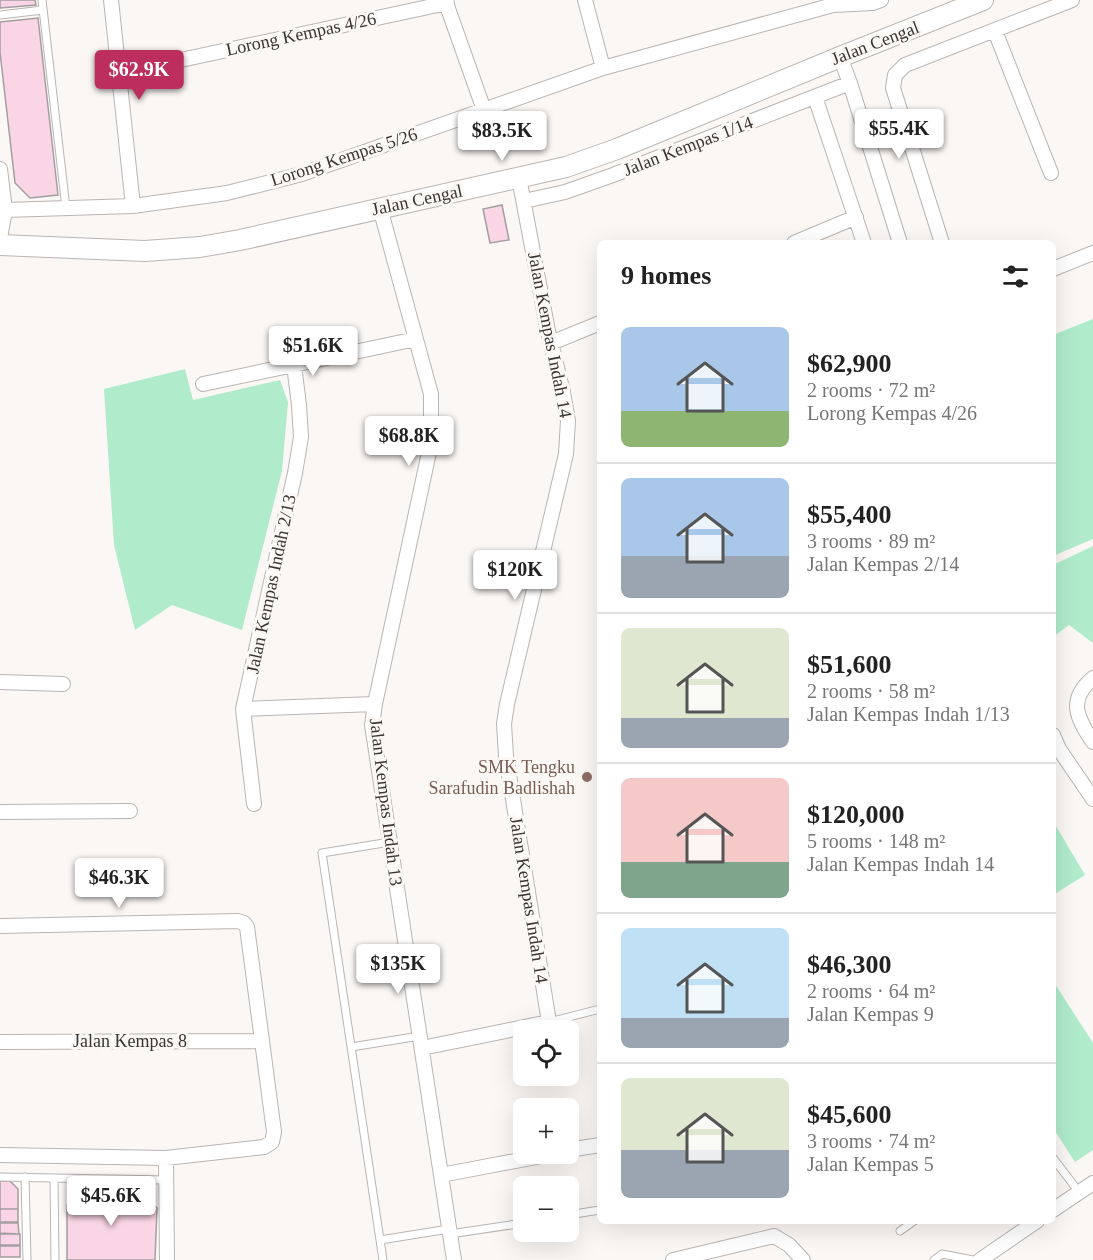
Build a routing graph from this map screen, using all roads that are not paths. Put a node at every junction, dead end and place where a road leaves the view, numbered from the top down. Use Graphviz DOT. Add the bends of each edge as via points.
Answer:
graph roads {
  1 [pos="42,0"];
  2 [pos="111,0"];
  3 [pos="585,0"];
  4 [pos="881,0"];
  5 [pos="983,0"];
  6 [pos="1072,0"];
  7 [pos="446,2"];
  8 [pos="43,10"];
  9 [pos="0,15"];
  10 [pos="995,31"];
  11 [pos="840,57"];
  12 [pos="603,68"];
  13 [pos="120,73"];
  14 [pos="850,83"];
  15 [pos="815,97"];
  16 [pos="484,110"];
  17 [pos="0,169"];
  18 [pos="1052,173"];
  19 [pos="519,178"];
  20 [pos="524,201"];
  21 [pos="133,206"];
  22 [pos="66,208"];
  23 [pos="380,208"];
  24 [pos="5,210"];
  25 [pos="856,217"];
  26 [pos="0,238"];
  27 [pos="801,240"];
  28 [pos="863,240"];
  29 [pos="899,240"];
  30 [pos="941,240"];
  31 [pos="0,244"];
  32 [pos="1093,253"];
  33 [pos="1056,268"];
  34 [pos="597,324"];
  35 [pos="416,339"];
  36 [pos="551,343"];
  37 [pos="294,365"];
  38 [pos="203,384"];
  39 [pos="1093,678"];
  40 [pos="0,682"];
  41 [pos="63,684"];
  42 [pos="375,704"];
  43 [pos="243,709"];
  44 [pos="1093,742"];
  45 [pos="1056,743"];
  46 [pos="1093,799"];
  47 [pos="254,804"];
  48 [pos="130,811"];
  49 [pos="0,812"];
  50 [pos="390,842"];
  51 [pos="0,926"];
  52 [pos="597,1011"];
  53 [pos="549,1020"];
  54 [pos="558,1020"];
  55 [pos="513,1028"];
  56 [pos="261,1041"];
  57 [pos="0,1042"];
  58 [pos="421,1042"];
  59 [pos="351,1047"];
  60 [pos="597,1145"];
  61 [pos="579,1148"];
  62 [pos="0,1155"];
  63 [pos="166,1158"];
  64 [pos="513,1161"];
  65 [pos="1056,1162"];
  66 [pos="441,1174"];
  67 [pos="0,1177"];
  68 [pos="25,1177"];
  69 [pos="54,1178"];
  70 [pos="167,1180"];
  71 [pos="1093,1183"];
  72 [pos="1079,1192"];
  73 [pos="1056,1208"];
  74 [pos="597,1210"];
  75 [pos="579,1213"];
  76 [pos="513,1223"];
  77 [pos="910,1224"];
  78 [pos="1033,1224"];
  79 [pos="900,1231"];
  80 [pos="450,1232"];
  81 [pos="380,1240"];
  82 [pos="27,1260"];
  83 [pos="55,1260"];
  84 [pos="167,1260"];
  85 [pos="383,1260"];
  86 [pos="454,1260"];
  87 [pos="673,1260"];
  88 [pos="803,1260"];
  89 [pos="934,1260"];
  90 [pos="973,1260"];
  91 [pos="980,1260"];
  1 -- 8 [label="lane"];
  2 -- 13 [label="street"];
  3 -- 12 [label="street"];
  4 -- 12 [label="street, Lorong Kempas 5/26" via="833,5"];
  5 -- 11 [label="street, Jalan Cengal"];
  6 -- 10 [label="street"];
  7 -- 13 [label="street, Lorong Kempas 4/26"];
  7 -- 16 [label="street"];
  8 -- 9 [label="lane"];
  8 -- 22 [label="lane"];
  10 -- 18 [label="street"];
  10 -- 30 [label="street" via="905,66 895,75 893,88"];
  11 -- 14 [label="street"];
  11 -- 19 [label="street, Jalan Cengal" via="617,149"];
  12 -- 16 [label="street, Lorong Kempas 5/26"];
  13 -- 21 [label="street"];
  14 -- 15 [label="street, Jalan Kempas 1/14"];
  14 -- 29 [label="street"];
  15 -- 20 [label="street, Jalan Kempas 1/14" via="565,192"];
  15 -- 25 [label="street"];
  16 -- 21 [label="street, Lorong Kempas 5/26" via="302,174 227,193"];
  17 -- 24 [label="street"];
  19 -- 20 [label="street, Jalan Kempas Indah 14"];
  19 -- 23 [label="street, Jalan Cengal"];
  20 -- 36 [label="street, Jalan Kempas Indah 14"];
  21 -- 22 [label="street, Lorong Kempas 5/26"];
  22 -- 24 [label="street, Lorong Kempas 5/26"];
  23 -- 31 [label="street, Jalan Cengal" via="240,240 170,250"];
  23 -- 35 [label="street, Jalan Kempas Indah 13"];
  24 -- 26 [label="street"];
  25 -- 27 [label="street"];
  25 -- 28 [label="street"];
  32 -- 33 [label="street"];
  34 -- 36 [label="street"];
  35 -- 37 [label="street"];
  35 -- 42 [label="street, Jalan Kempas Indah 13" via="431,394 430,443"];
  36 -- 53 [label="street, Jalan Kempas Indah 14" via="568,421 566,454 504,724"];
  37 -- 38 [label="street"];
  37 -- 43 [label="street, Jalan Kempas Indah 2/13" via="301,437 297,464"];
  39 -- 44 [label="street" via="1080,692 1077,702 1079,720"];
  40 -- 41 [label="street"];
  42 -- 43 [label="street"];
  42 -- 50 [label="street, Jalan Kempas Indah 13" via="372,725"];
  43 -- 47 [label="street, Jalan Kempas Indah 2/13"];
  45 -- 46 [label="street"];
  48 -- 49 [label="street"];
  50 -- 58 [label="street, Jalan Kempas Indah 13"];
  50 -- 59 [label="lane" via="322,853"];
  51 -- 56 [label="street" via="244,923"];
  52 -- 54 [label="lane"];
  55 -- 58 [label="street"];
  56 -- 57 [label="street, Jalan Kempas 8"];
  56 -- 63 [label="street" via="274,1132 272,1142 264,1147"];
  58 -- 59 [label="lane"];
  58 -- 66 [label="street, Jalan Kempas Indah 13"];
  59 -- 81 [label="lane"];
  60 -- 61 [label="street"];
  62 -- 63 [label="street"];
  63 -- 70 [label="street"];
  64 -- 66 [label="street"];
  65 -- 72 [label="lane"];
  66 -- 80 [label="street, Jalan Kempas Indah 13"];
  67 -- 68 [label="lane"];
  68 -- 69 [label="lane"];
  68 -- 82 [label="lane"];
  69 -- 70 [label="lane"];
  69 -- 83 [label="lane"];
  70 -- 84 [label="street"];
  71 -- 72 [label="street"];
  72 -- 73 [label="street"];
  74 -- 75 [label="lane"];
  76 -- 80 [label="lane"];
  77 -- 79 [label="lane"];
  78 -- 91 [label="street"];
  80 -- 81 [label="lane"];
  80 -- 86 [label="street, Jalan Kempas Indah 13"];
  81 -- 85 [label="lane"];
  87 -- 88 [label="street" via="774,1236"];
  89 -- 90 [label="lane" via="942,1254"];
}
